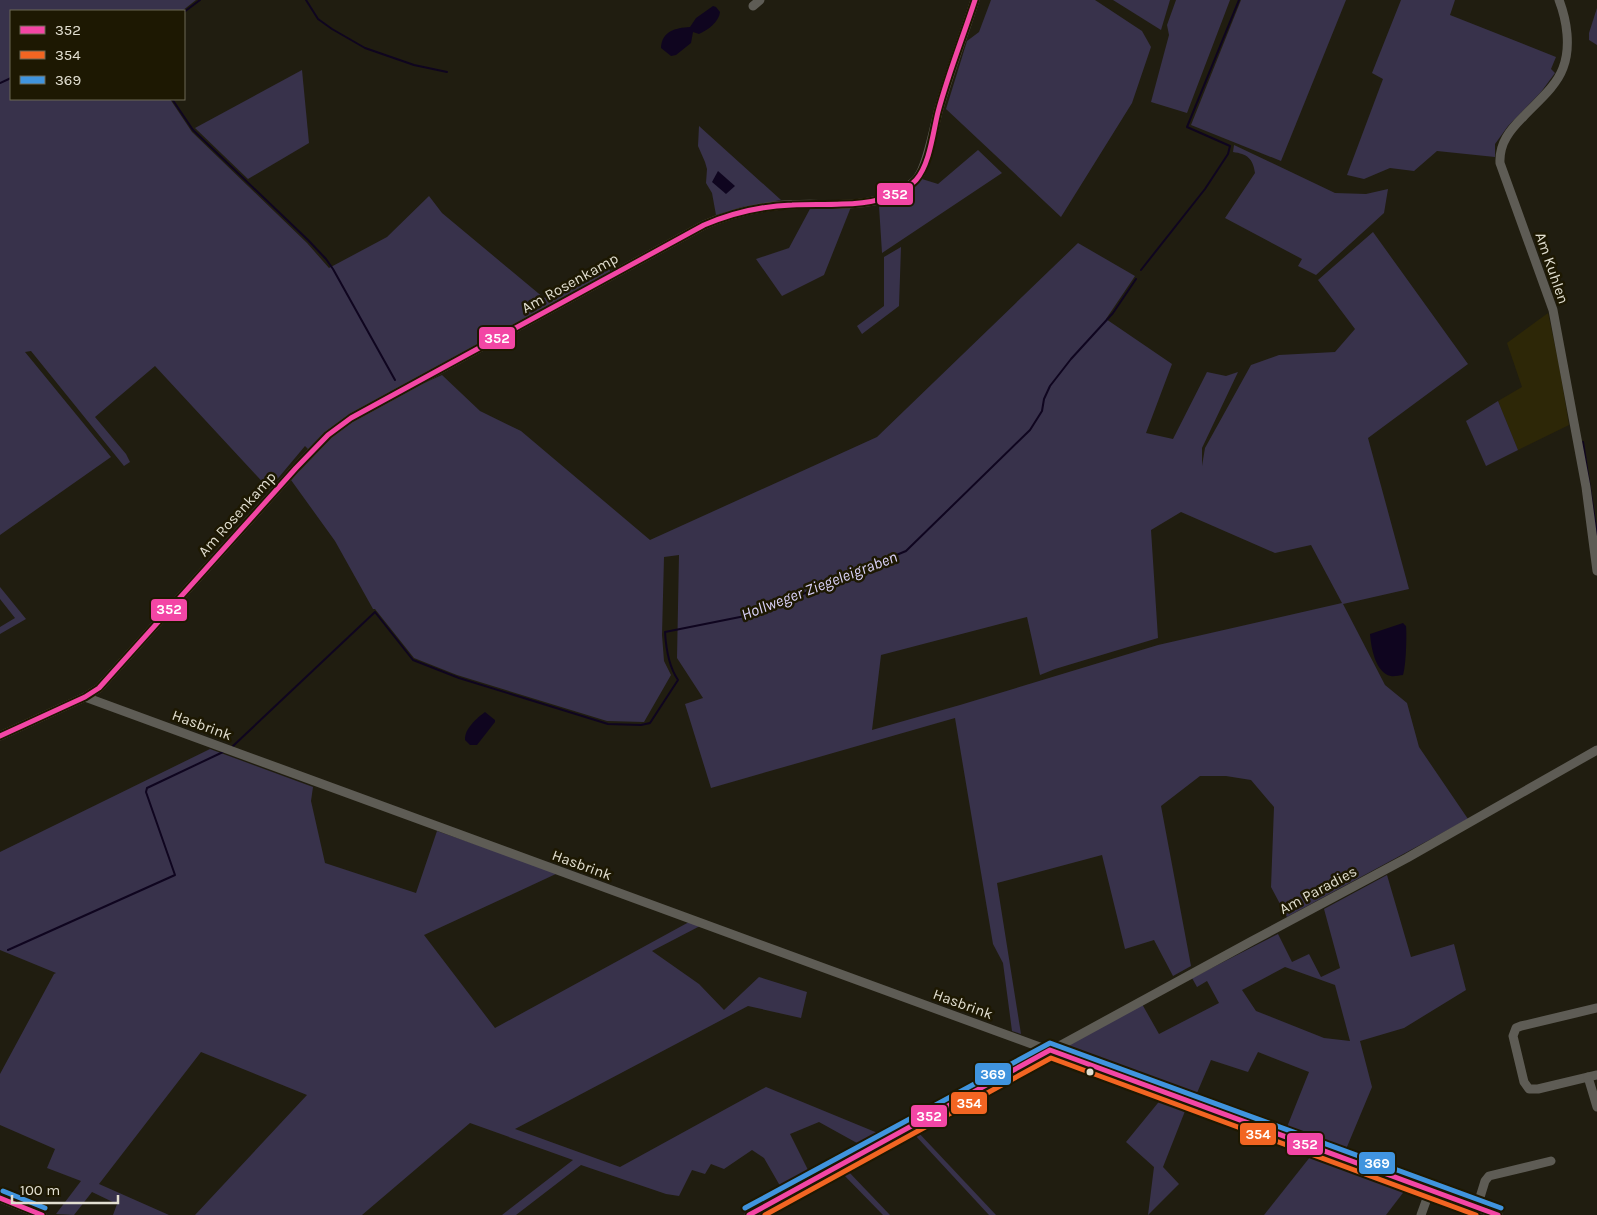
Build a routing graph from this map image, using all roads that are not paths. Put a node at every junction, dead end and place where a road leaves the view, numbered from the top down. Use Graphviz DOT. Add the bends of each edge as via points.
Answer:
graph roads {
  1 [pos="976,0"];
  2 [pos="1558,0"];
  3 [pos="1597,571"];
  4 [pos="99,688"];
  5 [pos="85,697"];
  6 [pos="105,705"];
  7 [pos="0,736"];
  8 [pos="1597,750"];
  9 [pos="1597,1008"];
  10 [pos="1050,1050"];
  11 [pos="1592,1076"];
  12 [pos="1597,1107"];
  13 [pos="1551,1161"];
  14 [pos="1430,1190"];
  15 [pos="0,1198"];
  16 [pos="1477,1207"];
  17 [pos="42,1215"];
  18 [pos="749,1215"];
  19 [pos="1421,1215"];
  20 [pos="1498,1215"];
  1 -- 4 [label="street, Am Rosenkamp" via="927,156 919,177 912,184 894,195 871,202 781,205 748,210 704,225 351,418 328,435 296,468"];
  2 -- 3 [label="street, Am Kuhlen" via="1567,32 1563,69 1552,86 1507,135 1499,153 1553,310 1586,487"];
  4 -- 5 [label="street, Am Rosenkamp"];
  4 -- 6 [label="street"];
  5 -- 6 [label="street, Hasbrink"];
  5 -- 7 [label="street, Am Rosenkamp"];
  6 -- 10 [label="street, Hasbrink"];
  8 -- 10 [label="street, Am Paradies" via="1416,854"];
  9 -- 11 [label="street" via="1521,1026 1516,1028 1513,1036 1524,1082 1529,1089"];
  10 -- 14 [label="street, Hasbrink"];
  10 -- 18 [label="street, Am Paradies"];
  11 -- 12 [label="street"];
  13 -- 16 [label="street" via="1489,1176"];
  14 -- 16 [label="street, Hasbrink"];
  14 -- 19 [label="street"];
  15 -- 17 [label="street"];
  16 -- 20 [label="street, Hasbrink"];
}
